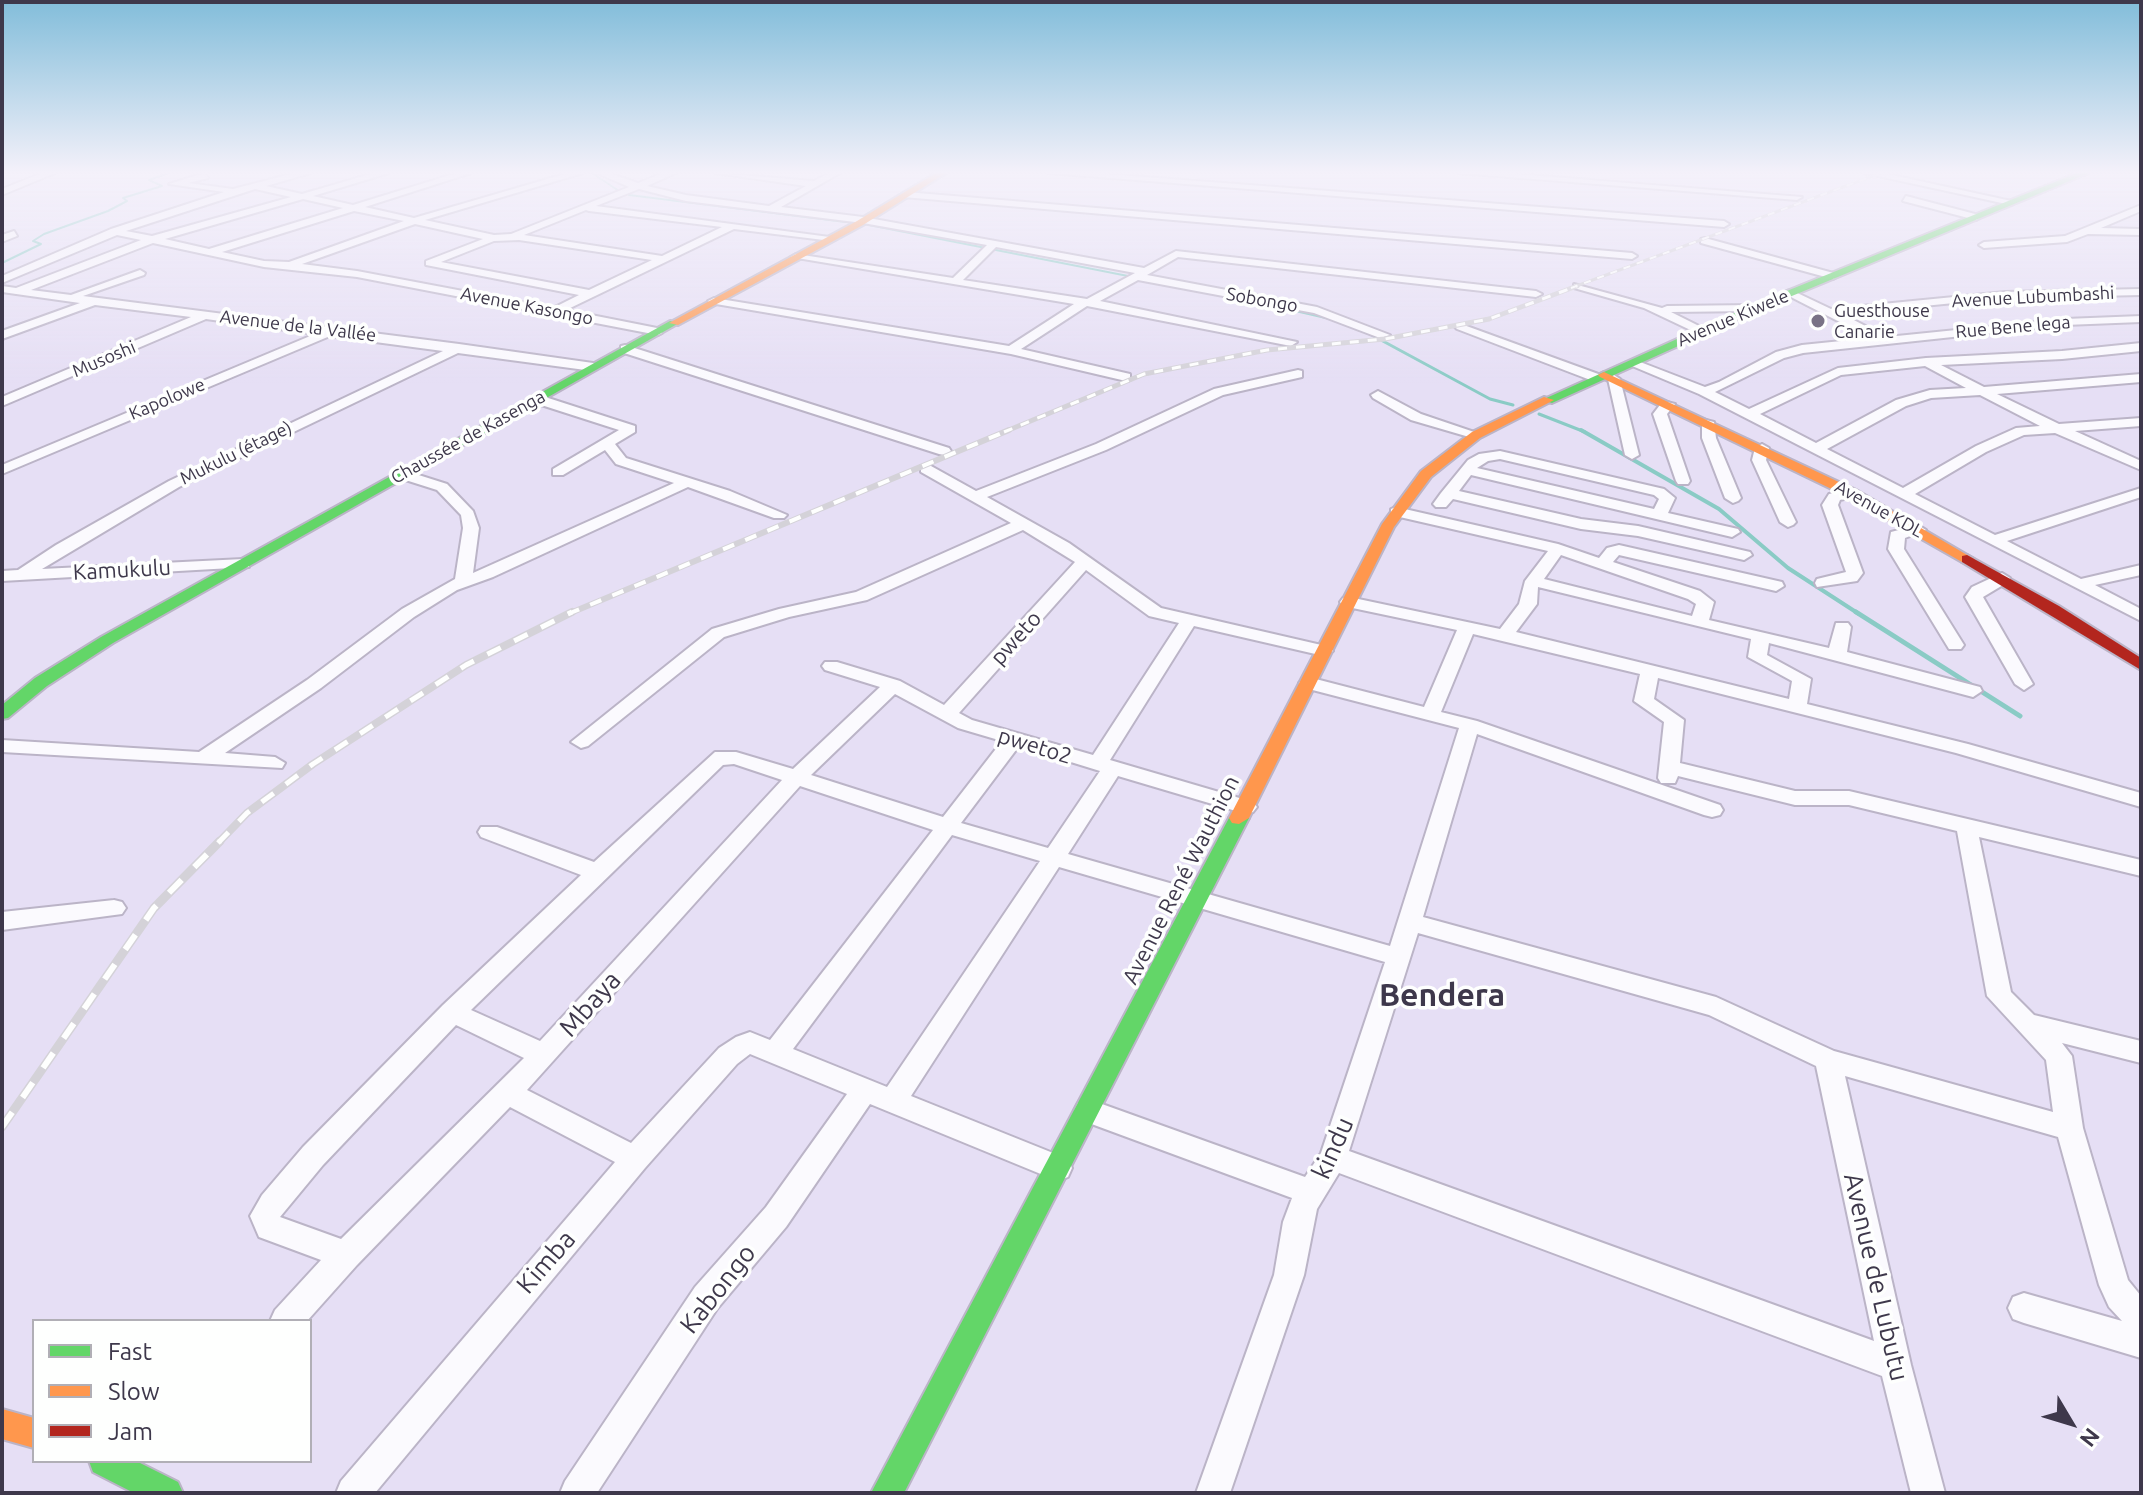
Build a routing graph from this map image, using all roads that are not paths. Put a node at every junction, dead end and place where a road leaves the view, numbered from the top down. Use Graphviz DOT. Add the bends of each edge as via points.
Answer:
graph roads {
  1 [pos="87,243"];
  2 [pos="146,243"];
  3 [pos="166,243"];
  4 [pos="240,243"];
  5 [pos="351,243"];
  6 [pos="482,243"];
  7 [pos="550,243"];
  8 [pos="698,243"];
  9 [pos="823,243"];
  10 [pos="974,243"];
  11 [pos="1475,243"];
  12 [pos="1711,243"];
  13 [pos="1914,243"];
  14 [pos="2027,243"];
  15 [pos="1984,245"];
  16 [pos="992,246"];
  17 [pos="209,252"];
  18 [pos="1632,256"];
  19 [pos="796,257"];
  20 [pos="665,259"];
  21 [pos="289,265"];
  22 [pos="140,273"];
  23 [pos="1140,274"];
  24 [pos="1833,276"];
  25 [pos="2,280"];
  26 [pos="954,283"];
  27 [pos="1578,286"];
  28 [pos="2,289"];
  29 [pos="18,291"];
  30 [pos="2141,292"];
  31 [pos="1791,293"];
  32 [pos="2047,293"];
  33 [pos="591,294"];
  34 [pos="1536,294"];
  35 [pos="70,298"];
  36 [pos="95,301"];
  37 [pos="714,301"];
  38 [pos="1087,302"];
  39 [pos="1648,306"];
  40 [pos="1754,308"];
  41 [pos="557,310"];
  42 [pos="1830,312"];
  43 [pos="206,315"];
  44 [pos="2141,319"];
  45 [pos="2103,320"];
  46 [pos="1461,327"];
  47 [pos="333,330"];
  48 [pos="658,331"];
  49 [pos="1701,331"];
  50 [pos="2,335"];
  51 [pos="1384,335"];
  52 [pos="2141,337"];
  53 [pos="1882,339"];
  54 [pos="1291,342"];
  55 [pos="2141,347"];
  56 [pos="459,348"];
  57 [pos="625,349"];
  58 [pos="1011,350"];
  59 [pos="1926,362"];
  60 [pos="1631,363"];
  61 [pos="593,367"];
  62 [pos="1298,374"];
  63 [pos="1126,377"];
  64 [pos="1605,377"];
  65 [pos="2141,378"];
  66 [pos="1977,389"];
  67 [pos="1704,391"];
  68 [pos="1378,395"];
  69 [pos="537,399"];
  70 [pos="2,402"];
  71 [pos="1668,404"];
  72 [pos="1750,414"];
  73 [pos="1707,422"];
  74 [pos="2141,422"];
  75 [pos="2059,429"];
  76 [pos="1476,435"];
  77 [pos="607,442"];
  78 [pos="1762,448"];
  79 [pos="1817,448"];
  80 [pos="944,451"];
  81 [pos="1632,455"];
  82 [pos="2141,466"];
  83 [pos="926,469"];
  84 [pos="2,470"];
  85 [pos="1466,470"];
  86 [pos="558,472"];
  87 [pos="401,474"];
  88 [pos="1683,481"];
  89 [pos="687,482"];
  90 [pos="2141,492"];
  91 [pos="1448,493"];
  92 [pos="1851,493"];
  93 [pos="1905,493"];
  94 [pos="974,497"];
  95 [pos="1733,498"];
  96 [pos="1396,512"];
  97 [pos="1660,514"];
  98 [pos="779,515"];
  99 [pos="1430,519"];
  100 [pos="1788,522"];
  101 [pos="1023,524"];
  102 [pos="1918,530"];
  103 [pos="1732,532"];
  104 [pos="1994,540"];
  105 [pos="1558,549"];
  106 [pos="1744,555"];
  107 [pos="1085,561"];
  108 [pos="243,564"];
  109 [pos="1602,565"];
  110 [pos="2141,570"];
  111 [pos="22,575"];
  112 [pos="2,576"];
  113 [pos="2002,578"];
  114 [pos="463,581"];
  115 [pos="1533,581"];
  116 [pos="1823,583"];
  117 [pos="2079,584"];
  118 [pos="1776,586"];
  119 [pos="1349,602"];
  120 [pos="2141,616"];
  121 [pos="1188,622"];
  122 [pos="1699,623"];
  123 [pos="1842,627"];
  124 [pos="1466,629"];
  125 [pos="1505,635"];
  126 [pos="1761,636"];
  127 [pos="1955,645"];
  128 [pos="1324,651"];
  129 [pos="1837,655"];
  130 [pos="2141,665"];
  131 [pos="831,666"];
  132 [pos="1650,672"];
  133 [pos="1308,683"];
  134 [pos="2024,684"];
  135 [pos="893,685"];
  136 [pos="1973,691"];
  137 [pos="1797,708"];
  138 [pos="2,714"];
  139 [pos="946,715"];
  140 [pos="1430,715"];
  141 [pos="1470,725"];
  142 [pos="1013,740"];
  143 [pos="581,742"];
  144 [pos="2,746"];
  145 [pos="204,758"];
  146 [pos="275,763"];
  147 [pos="1105,767"];
  148 [pos="1669,767"];
  149 [pos="795,779"];
  150 [pos="1666,793"];
  151 [pos="2141,800"];
  152 [pos="1246,807"];
  153 [pos="1712,810"];
  154 [pos="1966,824"];
  155 [pos="949,827"];
  156 [pos="489,832"];
  157 [pos="1053,857"];
  158 [pos="2141,868"];
  159 [pos="597,872"];
  160 [pos="1198,900"];
  161 [pos="114,908"];
  162 [pos="2,921"];
  163 [pos="1410,922"];
  164 [pos="1398,957"];
  165 [pos="452,1012"];
  166 [pos="2029,1024"];
  167 [pos="763,1048"];
  168 [pos="2141,1052"];
  169 [pos="544,1055"];
  170 [pos="1828,1060"];
  171 [pos="507,1093"];
  172 [pos="879,1096"];
  173 [pos="1088,1111"];
  174 [pos="2069,1128"];
  175 [pos="1333,1158"];
  176 [pos="635,1159"];
  177 [pos="1058,1168"];
  178 [pos="1312,1192"];
  179 [pos="346,1255"];
  180 [pos="2129,1293"];
  181 [pos="2024,1308"];
  182 [pos="2141,1318"];
  183 [pos="288,1319"];
  184 [pos="2141,1342"];
  185 [pos="1895,1365"];
  186 [pos="2,1425"];
  187 [pos="32,1432"];
  188 [pos="110,1463"];
  189 [pos="155,1477"];
  190 [pos="353,1493"];
  191 [pos="577,1493"];
  192 [pos="887,1493"];
  193 [pos="1213,1493"];
  194 [pos="1928,1493"];
  1 -- 25 [label="street"];
  2 -- 29 [label="street"];
  3 -- 17 [label="street, Avenue Kasongo"];
  4 -- 17 [label="street"];
  5 -- 21 [label="street"];
  6 -- 33 [label="street" via="429,264"];
  7 -- 20 [label="street"];
  8 -- 20 [label="street"];
  9 -- 19 [label="street, Chaussée de Kasenga"];
  10 -- 16 [label="street, Sobongo"];
  11 -- 18 [label="street"];
  12 -- 24 [label="street"];
  13 -- 24 [label="street, Avenue Kiwele"];
  14 -- 15 [label="street"];
  16 -- 23 [label="street, Sobongo"];
  16 -- 26 [label="street"];
  17 -- 21 [label="street, Avenue Kasongo"];
  19 -- 26 [label="street"];
  19 -- 37 [label="street, Chaussée de Kasenga"];
  20 -- 33 [label="street"];
  21 -- 41 [label="street, Avenue Kasongo"];
  22 -- 35 [label="street"];
  23 -- 34 [label="street" via="1176,254"];
  23 -- 38 [label="street"];
  23 -- 51 [label="street, Sobongo" via="1317,310"];
  24 -- 31 [label="street, Avenue Kiwele"];
  26 -- 38 [label="street"];
  27 -- 39 [label="street"];
  28 -- 29 [label="street, Avenue de la Vallée"];
  29 -- 35 [label="street, Avenue de la Vallée"];
  30 -- 32 [label="street, Avenue Lubumbashi"];
  31 -- 40 [label="street, Avenue Kiwele"];
  31 -- 42 [label="street"];
  32 -- 42 [label="street, Avenue Lubumbashi"];
  32 -- 45 [label="street"];
  33 -- 41 [label="street"];
  35 -- 36 [label="street, Avenue de la Vallée"];
  36 -- 43 [label="street, Avenue de la Vallée"];
  36 -- 50 [label="street"];
  37 -- 48 [label="street, Chaussée de Kasenga"];
  37 -- 58 [label="street"];
  38 -- 54 [label="street"];
  38 -- 58 [label="street"];
  39 -- 40 [label="street"];
  39 -- 49 [label="street"];
  40 -- 49 [label="street, Avenue Kiwele"];
  41 -- 48 [label="street, Avenue Kasongo"];
  42 -- 53 [label="street"];
  43 -- 47 [label="street, Avenue de la Vallée"];
  43 -- 70 [label="street, Musoshi"];
  44 -- 45 [label="street, Rue Bene lega"];
  45 -- 52 [label="street"];
  45 -- 53 [label="street, Rue Bene lega"];
  46 -- 64 [label="street"];
  47 -- 56 [label="street, Avenue de la Vallée"];
  47 -- 84 [label="street, Kapolowe"];
  48 -- 57 [label="street, Chaussée de Kasenga"];
  49 -- 60 [label="street, Avenue Kiwele"];
  53 -- 59 [label="street"];
  53 -- 67 [label="street, Rue Bene lega" via="1789,352"];
  55 -- 59 [label="street"];
  56 -- 61 [label="street, Avenue de la Vallée"];
  56 -- 111 [label="street, Mukulu (étage)" via="174,484"];
  57 -- 61 [label="street, Chaussée de Kasenga"];
  57 -- 80 [label="street"];
  58 -- 63 [label="street"];
  59 -- 66 [label="street"];
  59 -- 72 [label="street" via="1838,372"];
  60 -- 64 [label="street, Avenue Kiwele"];
  60 -- 67 [label="street"];
  61 -- 69 [label="street, Chaussée de Kasenga"];
  62 -- 94 [label="street" via="1219,392 1101,447"];
  64 -- 71 [label="street, Avenue KDL"];
  64 -- 76 [label="street, Avenue René Wauthion"];
  64 -- 81 [label="street"];
  65 -- 66 [label="street"];
  66 -- 75 [label="street"];
  66 -- 79 [label="street" via="1917,397"];
  67 -- 72 [label="street"];
  68 -- 76 [label="street" via="1416,417"];
  69 -- 77 [label="street" via="630,429"];
  69 -- 87 [label="street, Chaussée de Kasenga"];
  71 -- 73 [label="street, Avenue KDL"];
  71 -- 88 [label="street" via="1660,414"];
  72 -- 79 [label="street"];
  73 -- 78 [label="street, Avenue KDL"];
  73 -- 95 [label="street"];
  74 -- 75 [label="street"];
  75 -- 82 [label="street"];
  75 -- 93 [label="street" via="2014,434"];
  76 -- 96 [label="street, Avenue René Wauthion" via="1426,474"];
  77 -- 86 [label="street"];
  77 -- 89 [label="street" via="621,461"];
  78 -- 92 [label="street, Avenue KDL"];
  78 -- 100 [label="street" via="1759,460"];
  79 -- 93 [label="street"];
  83 -- 94 [label="street"];
  85 -- 91 [label="street"];
  85 -- 97 [label="street"];
  85 -- 97 [label="street" via="1489,456 1519,458 1659,492 1667,498"];
  87 -- 108 [label="street, Chaussée de Kasenga"];
  87 -- 114 [label="street" via="442,487 468,514 471,528"];
  89 -- 98 [label="street"];
  89 -- 114 [label="street"];
  90 -- 104 [label="street"];
  91 -- 99 [label="street"];
  91 -- 106 [label="street"];
  92 -- 102 [label="street, Avenue KDL"];
  92 -- 116 [label="street" via="1834,497 1830,505 1855,573"];
  93 -- 104 [label="street"];
  94 -- 101 [label="street"];
  96 -- 99 [label="street"];
  96 -- 119 [label="street, Avenue René Wauthion"];
  97 -- 103 [label="street"];
  99 -- 105 [label="street"];
  101 -- 107 [label="street"];
  101 -- 143 [label="street" via="861,596 712,636"];
  102 -- 113 [label="street, Avenue KDL"];
  102 -- 127 [label="street" via="1897,535 1896,549"];
  104 -- 117 [label="street"];
  105 -- 109 [label="street"];
  105 -- 115 [label="street"];
  107 -- 121 [label="street" via="1155,612"];
  107 -- 139 [label="street, pweto"];
  108 -- 111 [label="street, Kamukulu"];
  108 -- 138 [label="street, Chaussée de Kasenga" via="83,653"];
  109 -- 118 [label="street" via="1619,550"];
  109 -- 122 [label="street" via="1701,597 1705,605"];
  110 -- 117 [label="street"];
  111 -- 112 [label="street, Kamukulu"];
  113 -- 130 [label="street, Avenue KDL"];
  113 -- 134 [label="street" via="1974,597"];
  114 -- 145 [label="street" via="408,613"];
  115 -- 122 [label="street"];
  115 -- 125 [label="street" via="1528,604"];
  117 -- 120 [label="street"];
  119 -- 124 [label="street"];
  119 -- 128 [label="street, Avenue René Wauthion"];
  121 -- 128 [label="street"];
  121 -- 147 [label="street, Kabongo"];
  122 -- 126 [label="street"];
  123 -- 129 [label="street"];
  124 -- 125 [label="street"];
  124 -- 140 [label="street"];
  125 -- 132 [label="street"];
  126 -- 129 [label="street"];
  126 -- 137 [label="street" via="1757,657 1802,679"];
  128 -- 133 [label="street, Avenue René Wauthion"];
  129 -- 136 [label="street"];
  131 -- 135 [label="street, pweto2"];
  132 -- 137 [label="street"];
  132 -- 148 [label="street" via="1644,701 1674,720"];
  133 -- 140 [label="street"];
  133 -- 152 [label="street, Avenue René Wauthion"];
  135 -- 139 [label="street, pweto2"];
  135 -- 149 [label="street, Mbaya"];
  137 -- 151 [label="street" via="2026,765"];
  139 -- 142 [label="street, pweto2"];
  140 -- 141 [label="street"];
  141 -- 150 [label="street"];
  141 -- 163 [label="street, kindu"];
  142 -- 147 [label="street, pweto2"];
  142 -- 155 [label="street, Kimba"];
  144 -- 145 [label="street"];
  145 -- 146 [label="street"];
  147 -- 152 [label="street, pweto2"];
  147 -- 157 [label="street, Kabongo"];
  148 -- 150 [label="street"];
  148 -- 154 [label="street" via="1795,798 1849,798"];
  149 -- 155 [label="street"];
  149 -- 159 [label="street" via="736,758 719,758"];
  149 -- 169 [label="street, Mbaya"];
  150 -- 153 [label="street"];
  152 -- 160 [label="street, Avenue René Wauthion"];
  154 -- 158 [label="street"];
  154 -- 166 [label="street" via="1999,996"];
  155 -- 157 [label="street"];
  155 -- 167 [label="street, Kimba"];
  156 -- 159 [label="street"];
  157 -- 160 [label="street"];
  157 -- 172 [label="street, Kabongo"];
  159 -- 165 [label="street"];
  160 -- 164 [label="street"];
  160 -- 173 [label="street, Avenue René Wauthion"];
  161 -- 162 [label="street"];
  163 -- 164 [label="street, kindu"];
  163 -- 170 [label="street" via="1716,1007"];
  164 -- 175 [label="street, kindu"];
  165 -- 169 [label="street"];
  165 -- 179 [label="street" via="313,1156 265,1216 272,1228"];
  166 -- 168 [label="street"];
  166 -- 174 [label="street" via="2059,1056"];
  167 -- 172 [label="street"];
  167 -- 176 [label="street, Kimba" via="740,1046 728,1056"];
  169 -- 171 [label="street, Mbaya"];
  170 -- 174 [label="street"];
  170 -- 185 [label="street, Avenue de Lubutu"];
  171 -- 176 [label="street"];
  171 -- 179 [label="street, Mbaya"];
  172 -- 177 [label="street"];
  172 -- 191 [label="street, Kabongo" via="706,1298"];
  173 -- 177 [label="street, Avenue René Wauthion"];
  173 -- 178 [label="street, kindu"];
  174 -- 180 [label="street"];
  175 -- 178 [label="street, kindu"];
  175 -- 185 [label="street"];
  176 -- 190 [label="street, Kimba"];
  177 -- 192 [label="street, Avenue René Wauthion"];
  178 -- 193 [label="street" via="1298,1222 1289,1275"];
  179 -- 183 [label="street, Mbaya"];
  180 -- 182 [label="street"];
  181 -- 184 [label="street"];
  185 -- 194 [label="street, Avenue de Lubutu"];
  186 -- 187 [label="street"];
  188 -- 189 [label="street"];
}
